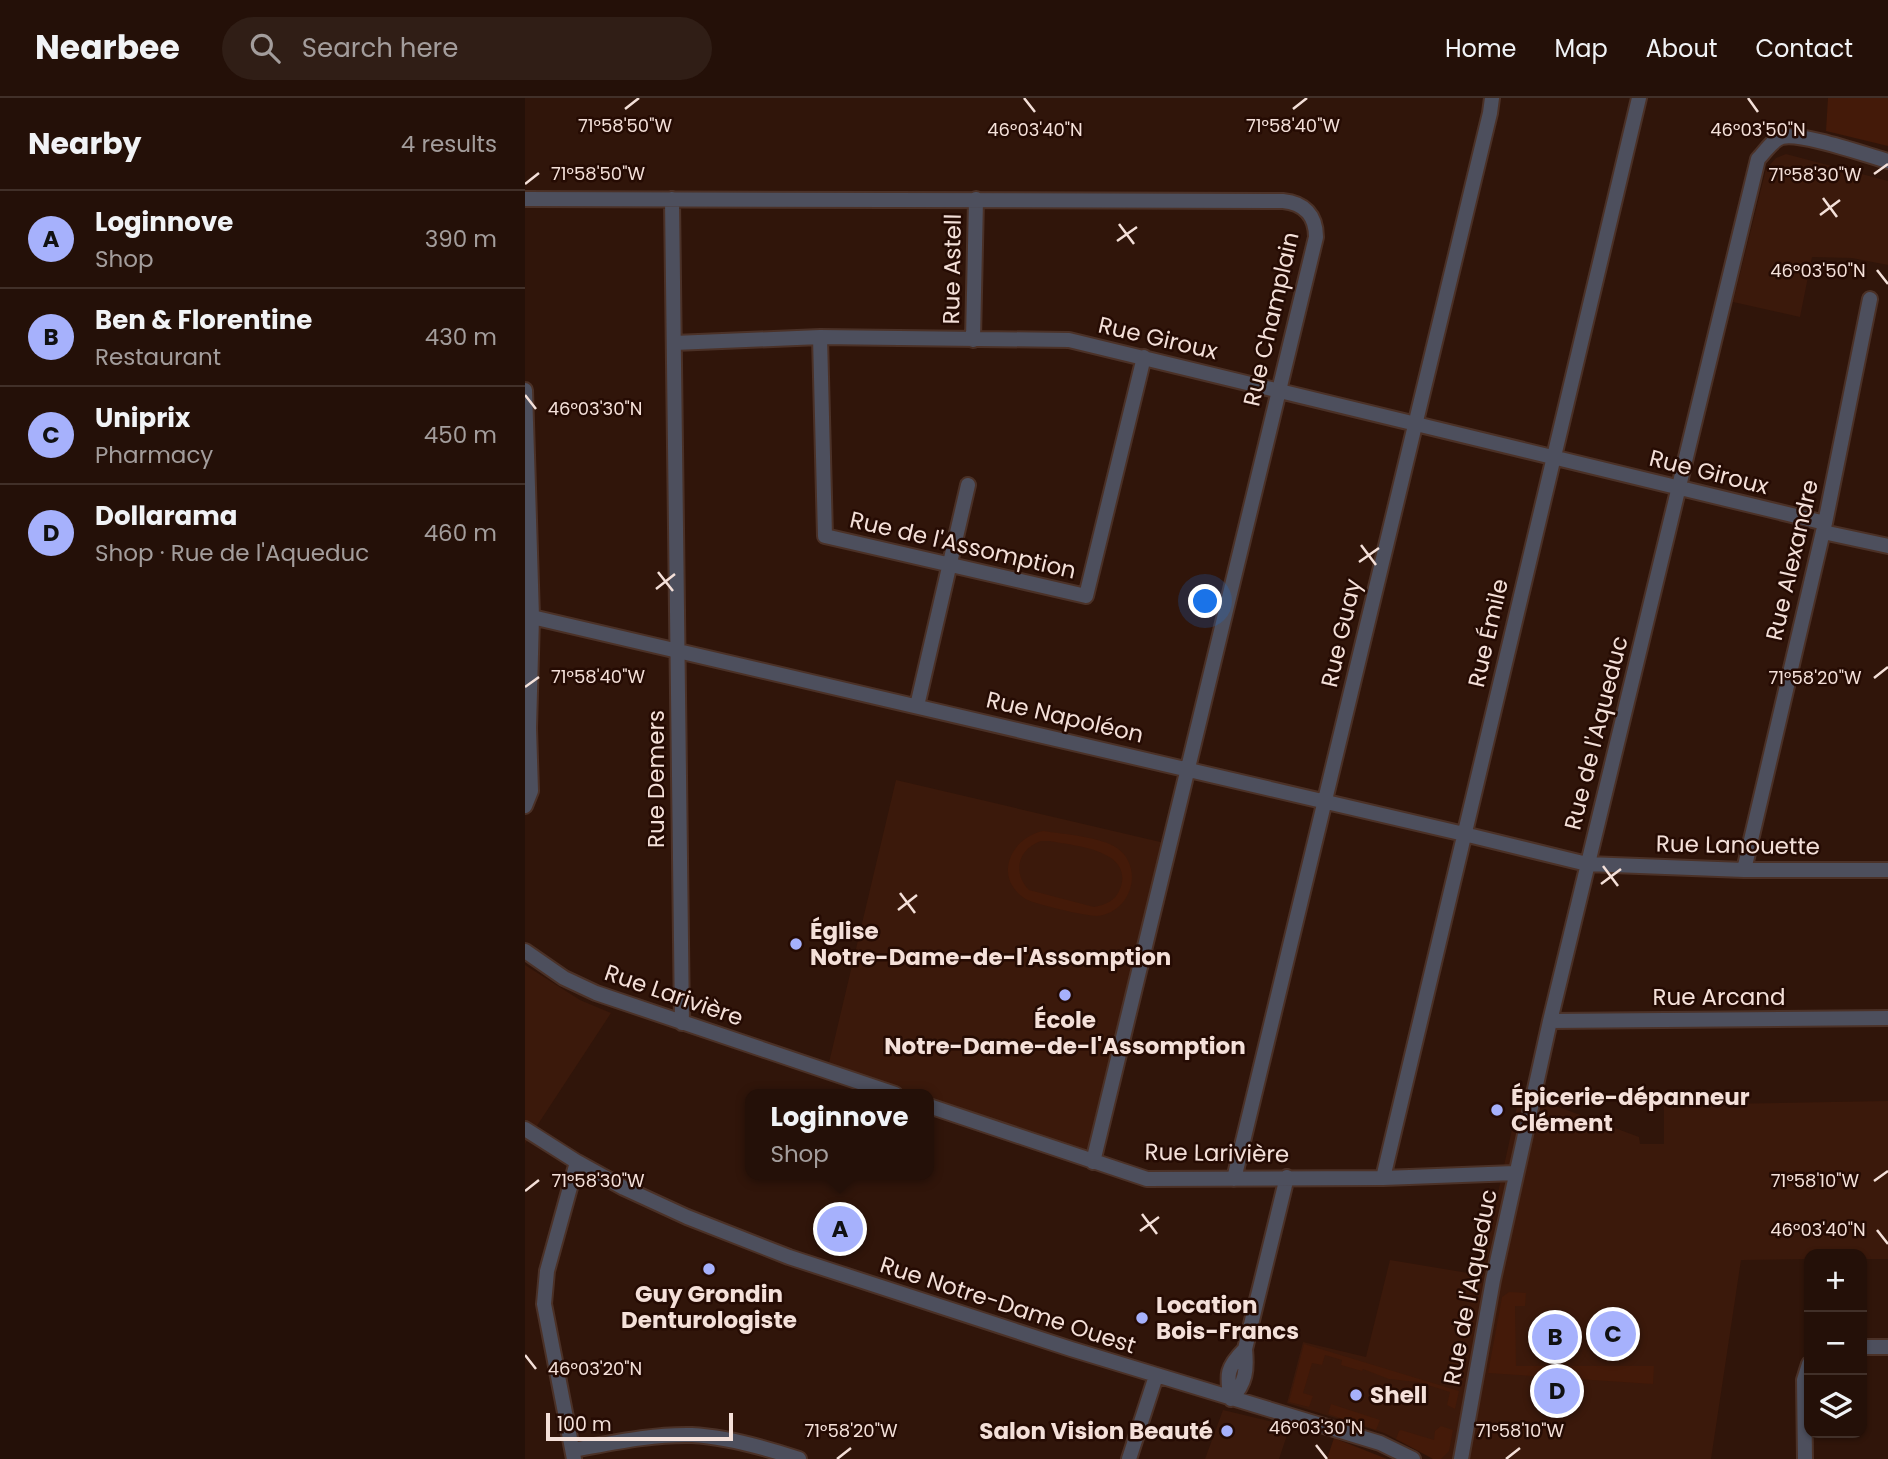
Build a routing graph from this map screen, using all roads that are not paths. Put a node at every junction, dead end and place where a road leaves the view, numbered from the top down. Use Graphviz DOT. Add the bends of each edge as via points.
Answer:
graph roads {
  1 [pos="1492,98"];
  2 [pos="1639,98"];
  3 [pos="1888,160"];
  4 [pos="525,199"];
  5 [pos="672,199"];
  6 [pos="976,199"];
  7 [pos="1870,299"];
  8 [pos="820,337"];
  9 [pos="973,340"];
  10 [pos="674,343"];
  11 [pos="1144,357"];
  12 [pos="525,390"];
  13 [pos="1279,391"];
  14 [pos="1415,424"];
  15 [pos="1553,457"];
  16 [pos="968,485"];
  17 [pos="1679,489"];
  18 [pos="1824,527"];
  19 [pos="1888,547"];
  20 [pos="950,565"];
  21 [pos="532,617"];
  22 [pos="678,651"];
  23 [pos="917,706"];
  24 [pos="527,728"];
  25 [pos="1187,769"];
  26 [pos="1324,801"];
  27 [pos="525,806"];
  28 [pos="1465,834"];
  29 [pos="1587,864"];
  30 [pos="1744,870"];
  31 [pos="1888,870"];
  32 [pos="526,954"];
  33 [pos="1888,1018"];
  34 [pos="1549,1021"];
  35 [pos="682,1023"];
  36 [pos="880,1089"];
  37 [pos="934,1108"];
  38 [pos="525,1129"];
  39 [pos="577,1162"];
  40 [pos="1093,1162"];
  41 [pos="1515,1173"];
  42 [pos="1287,1177"];
  43 [pos="1383,1178"];
  44 [pos="1234,1179"];
  45 [pos="1867,1347"];
  46 [pos="1888,1347"];
  47 [pos="1806,1375"];
  48 [pos="1156,1376"];
  49 [pos="1231,1399"];
  50 [pos="574,1454"];
  51 [pos="799,1459"];
  52 [pos="1129,1459"];
  53 [pos="1413,1459"];
  54 [pos="1461,1459"];
  55 [pos="1805,1459"];
  1 -- 14 [label="street, Rue Guay"];
  2 -- 15 [label="street, Rue Émile"];
  3 -- 17 [label="street, Rue de l'Aqueduc" via="1798,137 1781,137 1758,159"];
  4 -- 5 [label="street, Rue Champlain"];
  5 -- 6 [label="street, Rue Champlain"];
  5 -- 10 [label="street, Rue Demers"];
  6 -- 9 [label="street, Rue Astell"];
  6 -- 13 [label="street, Rue Champlain" via="1300,204 1312,216 1316,237"];
  7 -- 18 [label="street, Rue Alexandre"];
  8 -- 9 [label="street, Rue Giroux"];
  8 -- 10 [label="street, Rue Giroux"];
  8 -- 20 [label="street, Rue de l'Assomption" via="825,536"];
  9 -- 11 [label="street, Rue Giroux" via="1069,340"];
  10 -- 22 [label="street, Rue Demers"];
  11 -- 13 [label="street, Rue Giroux"];
  11 -- 20 [label="street, Rue de l'Assomption" via="1086,596"];
  12 -- 21 [label="street"];
  13 -- 14 [label="street, Rue Giroux"];
  13 -- 25 [label="street, Rue Champlain"];
  14 -- 15 [label="street, Rue Giroux"];
  14 -- 26 [label="street, Rue Guay"];
  15 -- 17 [label="street, Rue Giroux"];
  15 -- 28 [label="street, Rue Émile"];
  16 -- 20 [label="street"];
  17 -- 18 [label="street, Rue Giroux"];
  17 -- 29 [label="street, Rue de l'Aqueduc"];
  18 -- 19 [label="street, Rue Giroux"];
  18 -- 30 [label="street, Rue Alexandre"];
  20 -- 23 [label="street"];
  21 -- 22 [label="street, Rue Napoléon"];
  21 -- 24 [label="street"];
  22 -- 23 [label="street, Rue Napoléon"];
  22 -- 35 [label="street, Rue Demers"];
  23 -- 25 [label="street, Rue Napoléon"];
  24 -- 27 [label="street" via="531,791"];
  25 -- 26 [label="street, Rue Napoléon"];
  25 -- 40 [label="street, Rue Champlain"];
  26 -- 28 [label="street, Rue Napoléon"];
  26 -- 44 [label="street, Rue Guay"];
  28 -- 29 [label="street, Rue Napoléon"];
  28 -- 43 [label="street, Rue Émile"];
  29 -- 30 [label="street, Rue Lanouette"];
  29 -- 34 [label="street, Rue de l'Aqueduc"];
  30 -- 31 [label="street, Rue Lanouette"];
  32 -- 35 [label="street, Rue Larivière" via="596,993"];
  33 -- 34 [label="street, Rue Arcand"];
  34 -- 41 [label="street, Rue de l'Aqueduc"];
  35 -- 36 [label="street, Rue Larivière"];
  37 -- 40 [label="street, Rue Larivière"];
  38 -- 39 [label="street, Rue Notre-Dame Ouest"];
  39 -- 48 [label="street, Rue Notre-Dame Ouest" via="670,1209 789,1257"];
  39 -- 50 [label="street" via="547,1271 544,1304"];
  40 -- 44 [label="street, Rue Larivière" via="1147,1179"];
  41 -- 43 [label="street, Rue Larivière"];
  41 -- 54 [label="street, Rue de l'Aqueduc"];
  42 -- 43 [label="street, Rue Larivière"];
  42 -- 44 [label="street, Rue Larivière"];
  42 -- 49 [label="street" via="1245,1349 1247,1370 1242,1388"];
  45 -- 46 [label="street"];
  47 -- 55 [label="street"];
  48 -- 49 [label="street, Rue Notre-Dame Ouest"];
  48 -- 52 [label="street"];
  49 -- 53 [label="street, Rue Notre-Dame Ouest" via="1380,1443"];
  50 -- 51 [label="street" via="634,1439 695,1435"];
}
